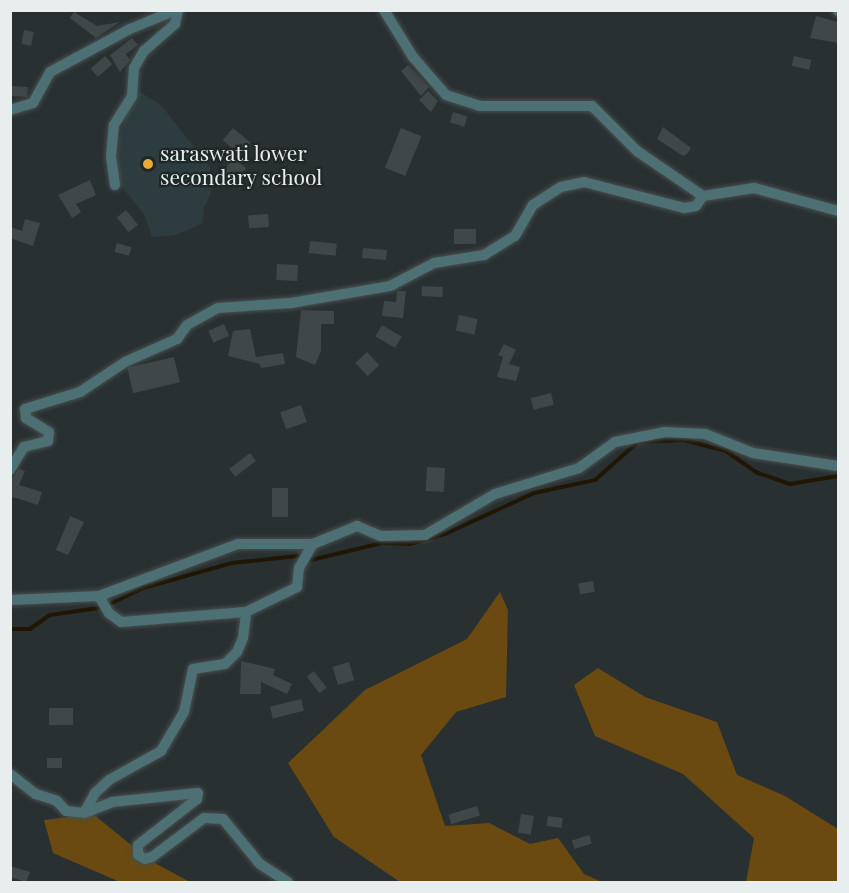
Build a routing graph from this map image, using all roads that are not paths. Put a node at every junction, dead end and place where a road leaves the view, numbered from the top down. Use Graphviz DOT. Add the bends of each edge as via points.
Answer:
graph roads {
  1 [pos="177,10"];
  2 [pos="384,10"];
  3 [pos="10,110"];
  4 [pos="115,185"];
  5 [pos="703,196"];
  6 [pos="838,211"];
  7 [pos="838,466"];
  8 [pos="10,470"];
  9 [pos="313,544"];
  10 [pos="99,596"];
  11 [pos="10,600"];
  12 [pos="246,612"];
  13 [pos="10,774"];
  14 [pos="84,813"];
  15 [pos="288,882"];
  1 -- 3 [label="street" via="130,29 51,72 33,103"];
  1 -- 4 [label="street" via="175,24 144,51 134,68 132,96 114,124 111,157"];
  2 -- 5 [label="street" via="413,57 446,95 480,106 592,106 637,151"];
  5 -- 6 [label="street" via="754,188"];
  5 -- 8 [label="street" via="696,206 684,208 584,182 561,187 533,205 515,236 484,255 434,263 390,286 291,303 211,311 187,325 177,339 125,362 96,384 25,409 26,418 49,432 48,441 24,447"];
  7 -- 9 [label="street" via="753,453 705,434 665,432 615,442 579,468 495,494 425,535 381,536 357,526"];
  9 -- 10 [label="street" via="238,544"];
  9 -- 12 [label="street" via="299,568 297,587"];
  10 -- 11 [label="street"];
  10 -- 12 [label="street" via="109,613 121,622"];
  12 -- 14 [label="street" via="237,652 225,664 193,669 184,712 161,752 109,780 94,793"];
  13 -- 14 [label="street" via="36,794 57,801 66,811"];
  14 -- 15 [label="street" via="112,802 198,793 197,799 138,845 138,855 145,859 152,856 204,818 223,819 260,864"];
}
